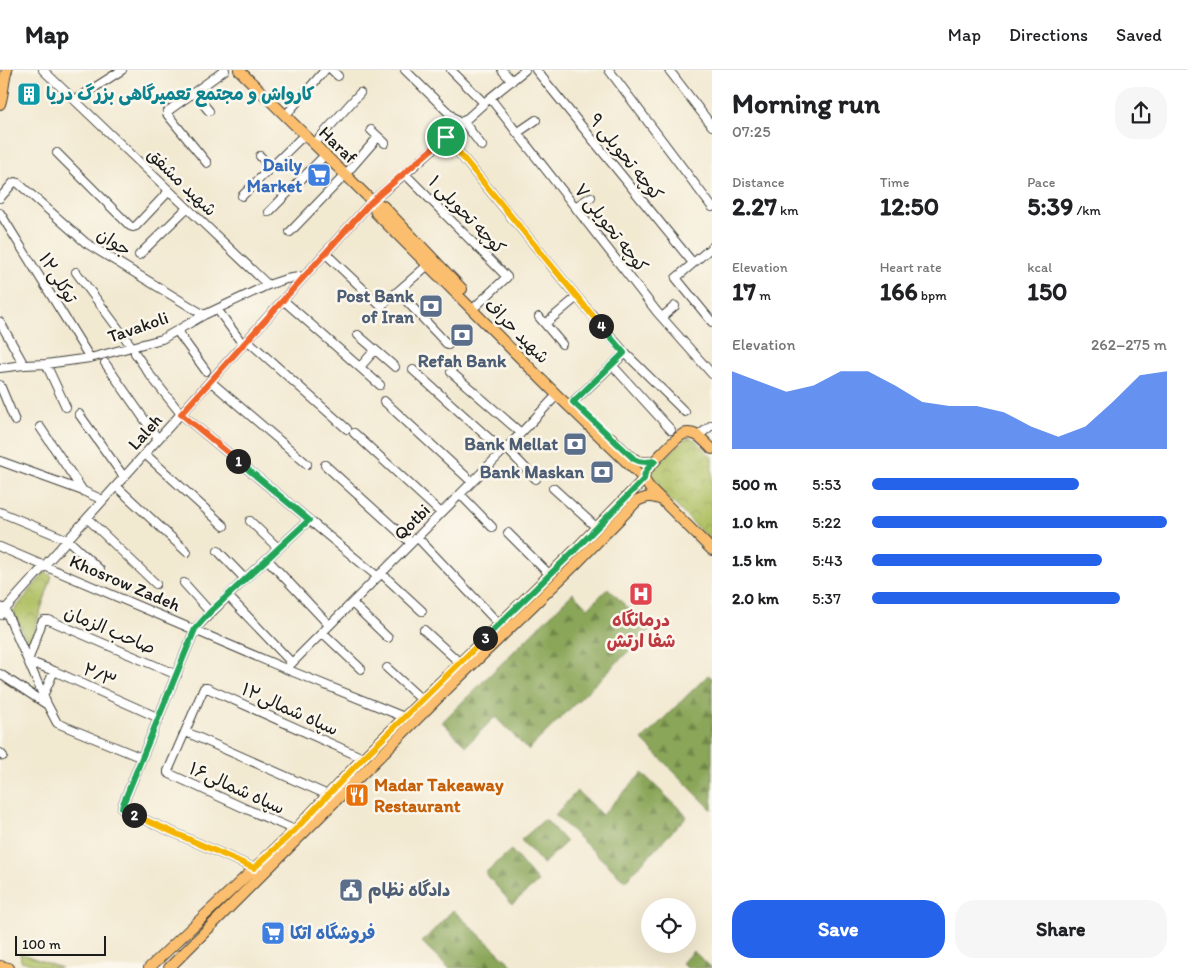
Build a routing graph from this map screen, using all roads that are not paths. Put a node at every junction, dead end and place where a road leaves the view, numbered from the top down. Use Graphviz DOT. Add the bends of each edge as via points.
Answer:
graph roads {
  1 [pos="7,70"];
  2 [pos="43,70"];
  3 [pos="122,70"];
  4 [pos="225,70"];
  5 [pos="239,70"];
  6 [pos="325,70"];
  7 [pos="405,70"];
  8 [pos="451,70"];
  9 [pos="502,70"];
  10 [pos="525,70"];
  11 [pos="536,70"];
  12 [pos="609,70"];
  13 [pos="669,70"];
  14 [pos="512,81"];
  15 [pos="194,93"];
  16 [pos="360,93"];
  17 [pos="75,100"];
  18 [pos="487,101"];
  19 [pos="0,104"];
  20 [pos="209,111"];
  21 [pos="285,116"];
  22 [pos="536,120"];
  23 [pos="462,123"];
  24 [pos="712,126"];
  25 [pos="371,130"];
  26 [pos="517,133"];
  27 [pos="304,135"];
  28 [pos="378,137"];
  29 [pos="446,137"];
  30 [pos="385,143"];
  31 [pos="314,144"];
  32 [pos="482,146"];
  33 [pos="57,153"];
  34 [pos="260,156"];
  35 [pos="325,156"];
  36 [pos="207,163"];
  37 [pos="271,168"];
  38 [pos="345,174"];
  39 [pos="405,174"];
  40 [pos="169,191"];
  41 [pos="242,196"];
  42 [pos="591,197"];
  43 [pos="0,198"];
  44 [pos="372,201"];
  45 [pos="575,207"];
  46 [pos="712,207"];
  47 [pos="187,208"];
  48 [pos="269,212"];
  49 [pos="0,213"];
  50 [pos="290,232"];
  51 [pos="404,234"];
  52 [pos="711,249"];
  53 [pos="325,253"];
  54 [pos="139,255"];
  55 [pos="693,263"];
  56 [pos="428,265"];
  57 [pos="76,272"];
  58 [pos="305,276"];
  59 [pos="268,285"];
  60 [pos="398,292"];
  61 [pos="577,296"];
  62 [pos="283,300"];
  63 [pos="477,306"];
  64 [pos="675,306"];
  65 [pos="217,309"];
  66 [pos="204,315"];
  67 [pos="538,317"];
  68 [pos="662,317"];
  69 [pos="0,322"];
  70 [pos="712,322"];
  71 [pos="545,324"];
  72 [pos="177,331"];
  73 [pos="358,335"];
  74 [pos="243,339"];
  75 [pos="562,344"];
  76 [pos="448,345"];
  77 [pos="134,350"];
  78 [pos="375,350"];
  79 [pos="624,353"];
  80 [pos="90,358"];
  81 [pos="105,363"];
  82 [pos="46,364"];
  83 [pos="24,365"];
  84 [pos="612,365"];
  85 [pos="360,367"];
  86 [pos="0,368"];
  87 [pos="395,368"];
  88 [pos="413,370"];
  89 [pos="206,371"];
  90 [pos="451,372"];
  91 [pos="712,374"];
  92 [pos="210,381"];
  93 [pos="0,385"];
  94 [pos="380,385"];
  95 [pos="557,395"];
  96 [pos="384,401"];
  97 [pos="573,402"];
  98 [pos="66,407"];
  99 [pos="685,412"];
  100 [pos="79,414"];
  101 [pos="181,414"];
  102 [pos="15,420"];
  103 [pos="712,425"];
  104 [pos="40,427"];
  105 [pos="671,430"];
  106 [pos="521,433"];
  107 [pos="698,436"];
  108 [pos="158,439"];
  109 [pos="613,445"];
  110 [pos="504,449"];
  111 [pos="712,449"];
  112 [pos="145,454"];
  113 [pos="0,461"];
  114 [pos="655,461"];
  115 [pos="307,464"];
  116 [pos="325,465"];
  117 [pos="124,477"];
  118 [pos="536,479"];
  119 [pos="644,479"];
  120 [pos="472,482"];
  121 [pos="116,486"];
  122 [pos="553,488"];
  123 [pos="83,491"];
  124 [pos="460,494"];
  125 [pos="634,497"];
  126 [pos="103,500"];
  127 [pos="662,500"];
  128 [pos="0,512"];
  129 [pos="441,513"];
  130 [pos="87,518"];
  131 [pos="309,520"];
  132 [pos="250,521"];
  133 [pos="224,526"];
  134 [pos="492,527"];
  135 [pos="596,527"];
  136 [pos="508,533"];
  137 [pos="68,540"];
  138 [pos="414,540"];
  139 [pos="0,547"];
  140 [pos="278,548"];
  141 [pos="712,550"];
  142 [pos="218,551"];
  143 [pos="187,552"];
  144 [pos="267,559"];
  145 [pos="45,565"];
  146 [pos="100,570"];
  147 [pos="549,574"];
  148 [pos="380,575"];
  149 [pos="246,579"];
  150 [pos="156,584"];
  151 [pos="184,584"];
  152 [pos="228,596"];
  153 [pos="352,603"];
  154 [pos="523,607"];
  155 [pos="2,610"];
  156 [pos="422,611"];
  157 [pos="210,612"];
  158 [pos="499,624"];
  159 [pos="329,625"];
  160 [pos="195,629"];
  161 [pos="424,630"];
  162 [pos="322,632"];
  163 [pos="388,638"];
  164 [pos="28,661"];
  165 [pos="460,663"];
  166 [pos="289,666"];
  167 [pos="387,668"];
  168 [pos="362,669"];
  169 [pos="54,672"];
  170 [pos="0,674"];
  171 [pos="176,675"];
  172 [pos="43,696"];
  173 [pos="422,700"];
  174 [pos="47,704"];
  175 [pos="404,717"];
  176 [pos="159,718"];
  177 [pos="186,732"];
  178 [pos="142,758"];
  179 [pos="363,758"];
  180 [pos="347,783"];
  181 [pos="328,795"];
  182 [pos="295,830"];
  183 [pos="254,868"];
  184 [pos="149,968"];
  185 [pos="169,968"];
  1 -- 19 [label="main road"];
  2 -- 17 [label="street, شهید مشفق"];
  3 -- 17 [label="street"];
  4 -- 15 [label="street"];
  5 -- 21 [label="main road, Haraf"];
  6 -- 21 [label="street"];
  7 -- 23 [label="street"];
  8 -- 18 [label="street, کوچه تحویلی ۷"];
  9 -- 14 [label="street"];
  10 -- 14 [label="street, Laleh"];
  11 -- 55 [label="street, کوچه تحویلی ۹"];
  12 -- 46 [label="street"];
  13 -- 24 [label="street"];
  14 -- 18 [label="street, Laleh"];
  15 -- 20 [label="street"];
  15 -- 36 [label="street" via="167,114"];
  16 -- 31 [label="street"];
  17 -- 40 [label="street, شهید مشفق"];
  18 -- 23 [label="street, Laleh"];
  18 -- 26 [label="street, کوچه تحویلی ۷"];
  21 -- 27 [label="main road, Haraf"];
  22 -- 26 [label="street"];
  23 -- 29 [label="street, Laleh"];
  23 -- 32 [label="street"];
  25 -- 28 [label="street"];
  26 -- 45 [label="street, کوچه تحویلی ۷"];
  27 -- 31 [label="main road, Haraf"];
  27 -- 37 [label="street"];
  28 -- 30 [label="street"];
  28 -- 38 [label="street"];
  29 -- 39 [label="street, Laleh"];
  29 -- 61 [label="street"];
  31 -- 35 [label="main road, Haraf"];
  33 -- 40 [label="street" via="130,226 136,226"];
  34 -- 37 [label="street"];
  35 -- 38 [label="main road, Haraf"];
  35 -- 48 [label="street"];
  37 -- 41 [label="street"];
  38 -- 44 [label="main road, Haraf"];
  38 -- 50 [label="street"];
  39 -- 44 [label="street, Laleh"];
  39 -- 63 [label="street, کوچه تحویلی ۱" via="507,277"];
  40 -- 47 [label="street, شهید مشفق"];
  42 -- 45 [label="street"];
  43 -- 66 [label="street, جوان" via="15,182 86,243"];
  44 -- 51 [label="main road, Haraf" via="383,206"];
  44 -- 53 [label="street, Laleh"];
  45 -- 68 [label="street, کوچه تحویلی ۷"];
  47 -- 54 [label="street"];
  47 -- 59 [label="street, شهید مشفق"];
  49 -- 80 [label="street, توکلی۱۲"];
  51 -- 56 [label="main road, شهید حراف"];
  51 -- 63 [label="main road"];
  52 -- 55 [label="street"];
  53 -- 58 [label="street, Laleh"];
  53 -- 60 [label="street" via="381,306"];
  55 -- 70 [label="street" via="676,278"];
  56 -- 60 [label="street"];
  56 -- 95 [label="main road, شهید حراف"];
  57 -- 77 [label="street"];
  58 -- 59 [label="street, Tavakoli"];
  58 -- 62 [label="street, Laleh"];
  59 -- 65 [label="street, Tavakoli"];
  60 -- 76 [label="street"];
  61 -- 71 [label="street"];
  61 -- 79 [label="street"];
  62 -- 74 [label="street, Laleh"];
  62 -- 85 [label="street"];
  63 -- 97 [label="main road"];
  64 -- 68 [label="street"];
  65 -- 66 [label="street, Tavakoli"];
  65 -- 74 [label="street"];
  66 -- 72 [label="street, Tavakoli"];
  67 -- 71 [label="street"];
  68 -- 91 [label="street, کوچه تحویلی ۷"];
  69 -- 83 [label="street"];
  71 -- 75 [label="street"];
  72 -- 77 [label="street, Tavakoli"];
  72 -- 89 [label="street"];
  73 -- 78 [label="street"];
  74 -- 92 [label="street, Laleh"];
  74 -- 129 [label="street"];
  77 -- 80 [label="street, Tavakoli"];
  77 -- 101 [label="street"];
  78 -- 85 [label="street"];
  78 -- 87 [label="street"];
  79 -- 84 [label="street"];
  79 -- 99 [label="street"];
  80 -- 82 [label="street, Tavakoli"];
  81 -- 108 [label="street"];
  82 -- 83 [label="street, Tavakoli"];
  82 -- 98 [label="street"];
  83 -- 86 [label="street, Tavakoli"];
  84 -- 97 [label="street"];
  84 -- 105 [label="street"];
  85 -- 94 [label="street"];
  88 -- 110 [label="street"];
  90 -- 106 [label="street"];
  92 -- 101 [label="street, Laleh"];
  92 -- 115 [label="street"];
  93 -- 102 [label="street"];
  95 -- 106 [label="street, Qotbi"];
  95 -- 109 [label="main road, شهید حراف"];
  96 -- 120 [label="street"];
  97 -- 109 [label="main road"];
  100 -- 117 [label="street"];
  101 -- 108 [label="street, Laleh"];
  101 -- 131 [label="street"];
  103 -- 107 [label="street"];
  104 -- 123 [label="street"];
  106 -- 110 [label="street, Qotbi"];
  107 -- 111 [label="main road"];
  107 -- 114 [label="main road" via="683,434"];
  108 -- 112 [label="street, Laleh"];
  109 -- 114 [label="main road" via="640,462"];
  109 -- 119 [label="main road, شهید حراف"];
  110 -- 118 [label="street"];
  110 -- 120 [label="street, Qotbi"];
  112 -- 117 [label="street, Laleh"];
  112 -- 133 [label="street"];
  113 -- 123 [label="street"];
  114 -- 119 [label="main road" via="646,470"];
  116 -- 138 [label="street"];
  117 -- 121 [label="street, Laleh"];
  119 -- 125 [label="main road"];
  119 -- 127 [label="main road, شهید حراف"];
  120 -- 124 [label="street, Qotbi"];
  121 -- 126 [label="street, Laleh"];
  121 -- 143 [label="street"];
  122 -- 135 [label="street"];
  123 -- 126 [label="street"];
  124 -- 129 [label="street, Qotbi"];
  124 -- 134 [label="street"];
  125 -- 127 [label="main road" via="652,496"];
  125 -- 135 [label="main road"];
  125 -- 154 [label="main road" via="574,566"];
  126 -- 130 [label="street, Laleh"];
  127 -- 141 [label="main road, شهید حراف"];
  128 -- 137 [label="street"];
  129 -- 138 [label="street, Qotbi"];
  130 -- 137 [label="street, Laleh"];
  130 -- 150 [label="street"];
  131 -- 140 [label="street"];
  131 -- 148 [label="street"];
  132 -- 140 [label="street"];
  135 -- 147 [label="main road"];
  136 -- 147 [label="street"];
  137 -- 145 [label="street, Laleh"];
  137 -- 146 [label="street"];
  138 -- 148 [label="street, Qotbi"];
  138 -- 158 [label="street"];
  139 -- 145 [label="street, Khosrow Zadeh"];
  140 -- 144 [label="street"];
  142 -- 149 [label="street"];
  144 -- 149 [label="street"];
  144 -- 159 [label="street"];
  145 -- 155 [label="street, Laleh"];
  145 -- 160 [label="street, Khosrow Zadeh"];
  147 -- 154 [label="main road"];
  148 -- 153 [label="street, Qotbi"];
  148 -- 156 [label="street"];
  149 -- 152 [label="street"];
  151 -- 157 [label="street"];
  152 -- 157 [label="street"];
  152 -- 166 [label="street"];
  153 -- 159 [label="street, Qotbi"];
  153 -- 163 [label="street"];
  154 -- 158 [label="main road"];
  154 -- 180 [label="main road"];
  155 -- 164 [label="street"];
  157 -- 160 [label="street"];
  158 -- 165 [label="main road"];
  159 -- 162 [label="street, Qotbi"];
  160 -- 166 [label="street, Khosrow Zadeh"];
  160 -- 171 [label="street"];
  161 -- 165 [label="street"];
  162 -- 166 [label="street, Qotbi"];
  162 -- 168 [label="street"];
  164 -- 169 [label="street, ۲/۳"];
  164 -- 171 [label="street, صاحب الزمان" via="42,622 49,620"];
  164 -- 172 [label="street"];
  165 -- 173 [label="main road"];
  166 -- 175 [label="street, Khosrow Zadeh"];
  167 -- 173 [label="street"];
  169 -- 172 [label="street"];
  169 -- 176 [label="street, ۲/۳"];
  170 -- 174 [label="street"];
  171 -- 176 [label="street"];
  172 -- 174 [label="street"];
  173 -- 175 [label="main road"];
  174 -- 178 [label="street" via="60,725"];
  175 -- 179 [label="main road"];
  176 -- 178 [label="street"];
  177 -- 179 [label="street, سپاه شمالی۱۲" via="204,688 207,688"];
  177 -- 181 [label="street"];
  177 -- 182 [label="street, سپاه شمالی۱۶" via="168,774"];
  178 -- 183 [label="street" via="123,804 125,811"];
  179 -- 180 [label="main road"];
  180 -- 181 [label="main road"];
  180 -- 185 [label="main road"];
  181 -- 182 [label="main road"];
  182 -- 183 [label="main road"];
  183 -- 184 [label="main road"];
}
